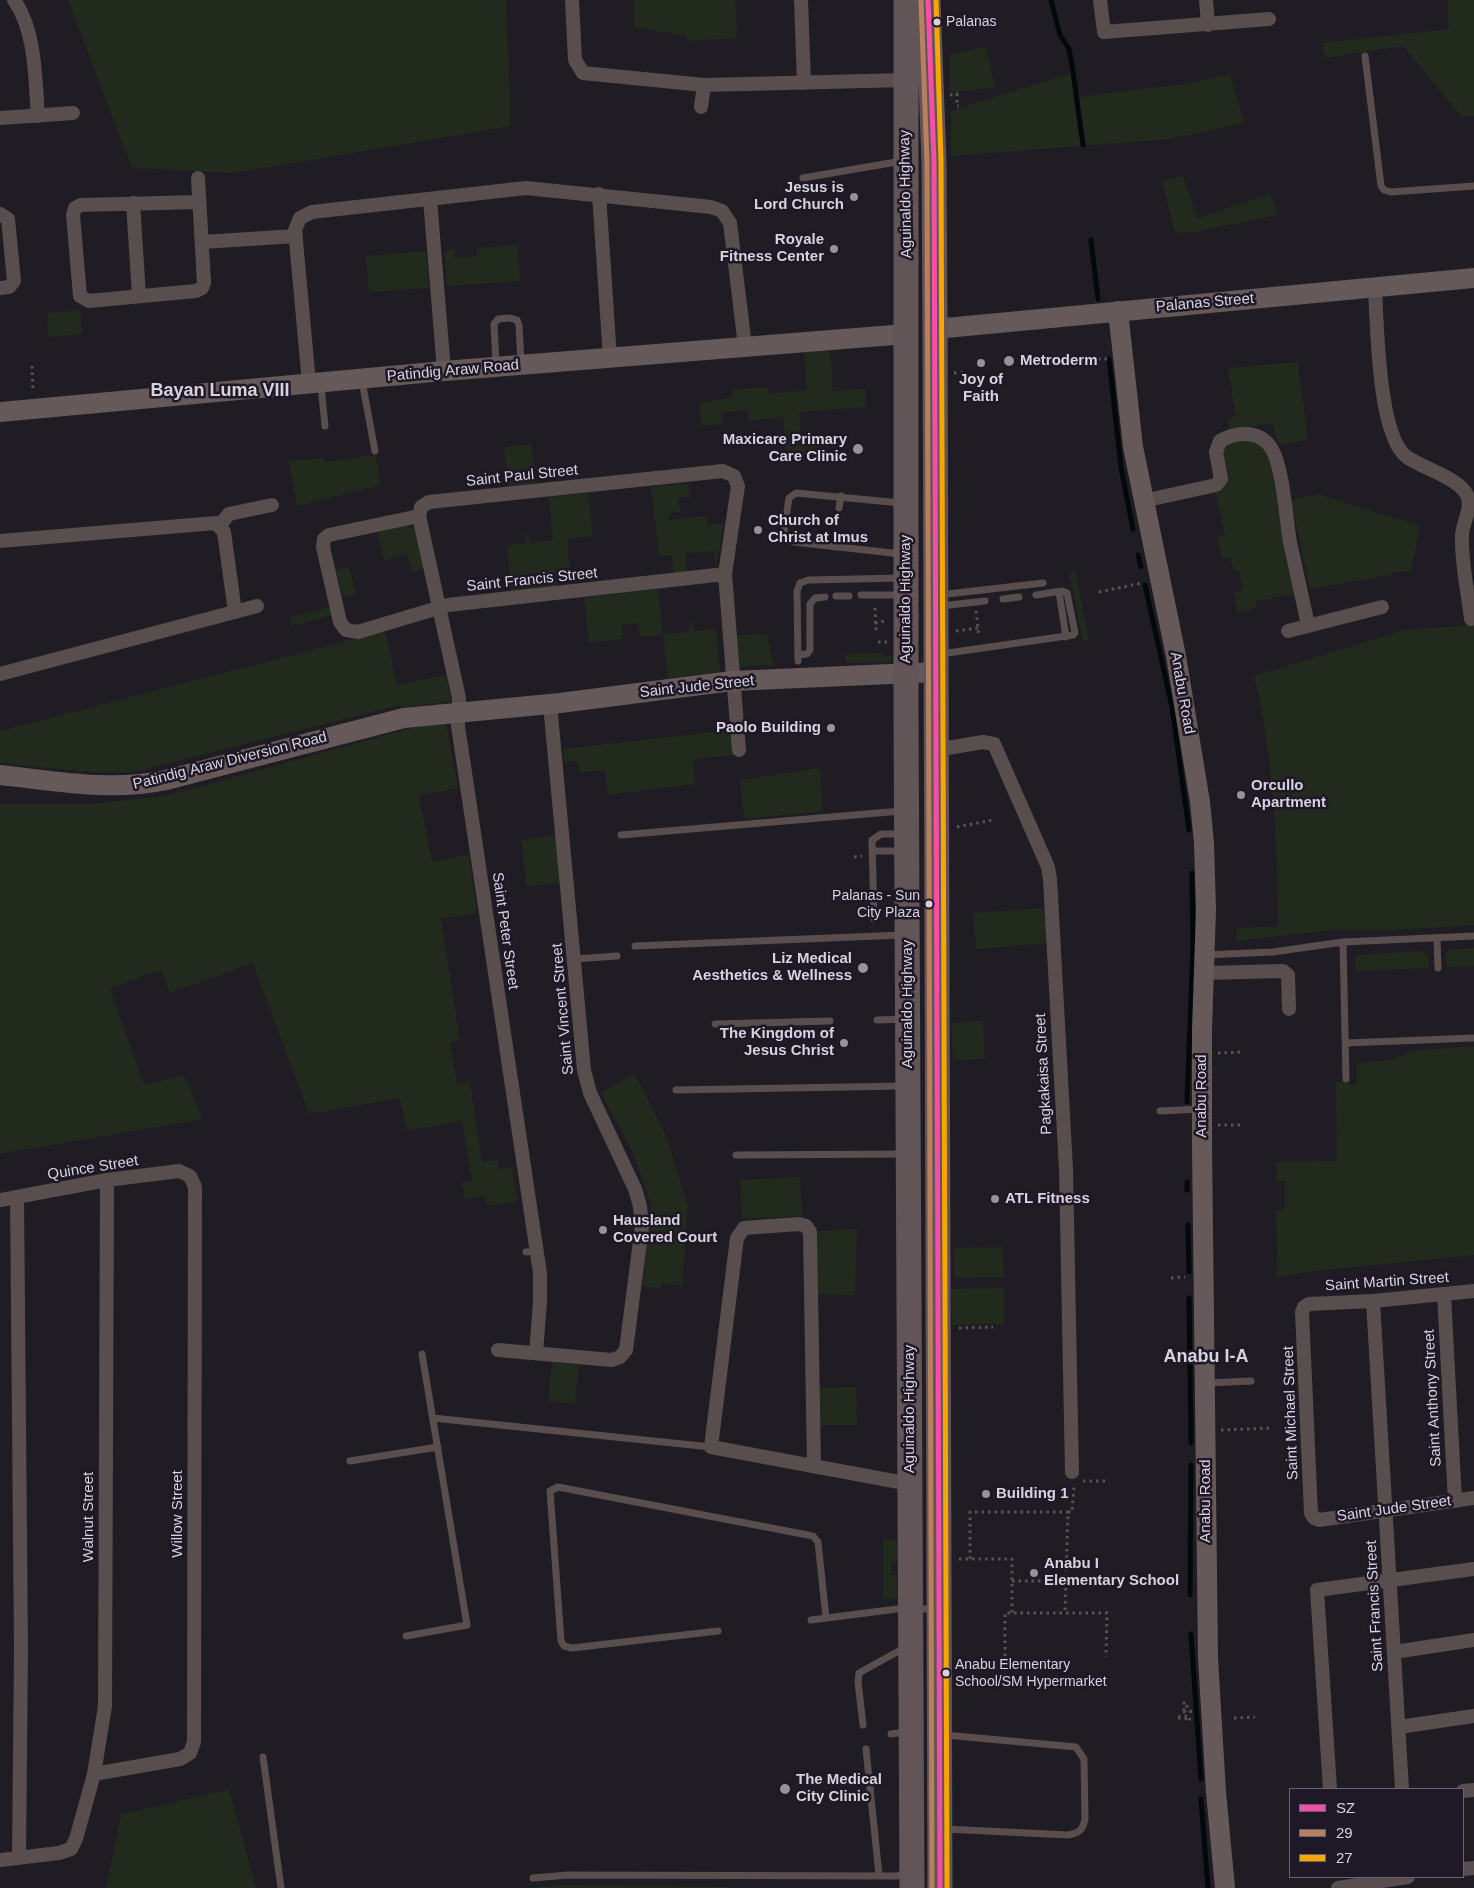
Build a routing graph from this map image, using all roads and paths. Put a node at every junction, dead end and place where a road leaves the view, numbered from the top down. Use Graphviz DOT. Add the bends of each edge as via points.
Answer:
graph roads {
  1 [pos="14,0"];
  2 [pos="572,0"];
  3 [pos="801,0"];
  4 [pos="906,0"];
  5 [pos="928,0"];
  6 [pos="1100,0"];
  7 [pos="1206,0"];
  8 [pos="1269,19"];
  9 [pos="1208,25"];
  10 [pos="1365,56"];
  11 [pos="906,80"];
  12 [pos="804,83"];
  13 [pos="704,85"];
  14 [pos="950,95"];
  15 [pos="959,106"];
  16 [pos="701,107"];
  17 [pos="72,114"];
  18 [pos="38,116"];
  19 [pos="0,118"];
  20 [pos="905,160"];
  21 [pos="198,178"];
  22 [pos="803,178"];
  23 [pos="1474,186"];
  24 [pos="599,194"];
  25 [pos="430,199"];
  26 [pos="199,202"];
  27 [pos="133,203"];
  28 [pos="0,214"];
  29 [pos="296,236"];
  30 [pos="202,242"];
  31 [pos="1474,278"];
  32 [pos="0,288"];
  33 [pos="1375,288"];
  34 [pos="139,296"];
  35 [pos="1118,311"];
  36 [pos="935,329"];
  37 [pos="906,334"];
  38 [pos="745,346"];
  39 [pos="610,358"];
  40 [pos="522,365"];
  41 [pos="32,366"];
  42 [pos="496,367"];
  43 [pos="444,371"];
  44 [pos="362,378"];
  45 [pos="315,383"];
  46 [pos="34,408"];
  47 [pos="0,412"];
  48 [pos="325,426"];
  49 [pos="374,451"];
  50 [pos="841,496"];
  51 [pos="1143,501"];
  52 [pos="906,504"];
  53 [pos="272,505"];
  54 [pos="839,508"];
  55 [pos="418,516"];
  56 [pos="220,525"];
  57 [pos="836,536"];
  58 [pos="0,541"];
  59 [pos="836,547"];
  60 [pos="1469,572"];
  61 [pos="725,574"];
  62 [pos="906,576"];
  63 [pos="1158,578"];
  64 [pos="1043,583"];
  65 [pos="1099,592"];
  66 [pos="1036,595"];
  67 [pos="824,596"];
  68 [pos="836,596"];
  69 [pos="849,596"];
  70 [pos="861,596"];
  71 [pos="1019,598"];
  72 [pos="1003,599"];
  73 [pos="936,601"];
  74 [pos="985,601"];
  75 [pos="257,606"];
  76 [pos="1382,607"];
  77 [pos="875,608"];
  78 [pos="440,609"];
  79 [pos="235,612"];
  80 [pos="1471,619"];
  81 [pos="1308,625"];
  82 [pos="979,627"];
  83 [pos="346,630"];
  84 [pos="1288,631"];
  85 [pos="876,632"];
  86 [pos="954,632"];
  87 [pos="878,642"];
  88 [pos="885,642"];
  89 [pos="936,663"];
  90 [pos="906,673"];
  91 [pos="0,674"];
  92 [pos="732,681"];
  93 [pos="550,704"];
  94 [pos="458,712"];
  95 [pos="739,750"];
  96 [pos="936,750"];
  97 [pos="0,775"];
  98 [pos="993,820"];
  99 [pos="961,826"];
  100 [pos="907,832"];
  101 [pos="621,835"];
  102 [pos="872,851"];
  103 [pos="874,918"];
  104 [pos="907,935"];
  105 [pos="1474,936"];
  106 [pos="1437,938"];
  107 [pos="1343,942"];
  108 [pos="635,946"];
  109 [pos="617,956"];
  110 [pos="574,960"];
  111 [pos="1205,964"];
  112 [pos="1438,968"];
  113 [pos="1289,1009"];
  114 [pos="908,1019"];
  115 [pos="877,1020"];
  116 [pos="830,1021"];
  117 [pos="715,1024"];
  118 [pos="1474,1038"];
  119 [pos="1346,1043"];
  120 [pos="1243,1052"];
  121 [pos="1202,1054"];
  122 [pos="1346,1079"];
  123 [pos="908,1086"];
  124 [pos="676,1090"];
  125 [pos="1160,1110"];
  126 [pos="1208,1117"];
  127 [pos="1244,1125"];
  128 [pos="908,1154"];
  129 [pos="736,1155"];
  130 [pos="190,1176"];
  131 [pos="107,1180"];
  132 [pos="17,1197"];
  133 [pos="0,1200"];
  134 [pos="1474,1291"];
  135 [pos="1444,1294"];
  136 [pos="1373,1301"];
  137 [pos="1304,1307"];
  138 [pos="993,1327"];
  139 [pos="958,1328"];
  140 [pos="498,1350"];
  141 [pos="536,1353"];
  142 [pos="422,1354"];
  143 [pos="1251,1381"];
  144 [pos="1206,1382"];
  145 [pos="433,1418"];
  146 [pos="1273,1428"];
  147 [pos="1207,1431"];
  148 [pos="438,1447"];
  149 [pos="711,1447"];
  150 [pos="350,1461"];
  151 [pos="814,1466"];
  152 [pos="1072,1472"];
  153 [pos="1109,1481"];
  154 [pos="910,1484"];
  155 [pos="1474,1498"];
  156 [pos="1455,1501"];
  157 [pos="1386,1511"];
  158 [pos="1068,1512"];
  159 [pos="1314,1518"];
  160 [pos="955,1559"];
  161 [pos="970,1559"];
  162 [pos="1474,1568"];
  163 [pos="1390,1580"];
  164 [pos="1012,1581"];
  165 [pos="1066,1581"];
  166 [pos="911,1609"];
  167 [pos="939,1609"];
  168 [pos="1012,1613"];
  169 [pos="1065,1613"];
  170 [pos="826,1618"];
  171 [pos="811,1620"];
  172 [pos="718,1631"];
  173 [pos="406,1636"];
  174 [pos="1474,1640"];
  175 [pos="911,1645"];
  176 [pos="1394,1652"];
  177 [pos="1005,1656"];
  178 [pos="1106,1657"];
  179 [pos="1474,1716"];
  180 [pos="1178,1717"];
  181 [pos="1255,1717"];
  182 [pos="1234,1718"];
  183 [pos="1190,1721"];
  184 [pos="863,1725"];
  185 [pos="1398,1726"];
  186 [pos="940,1735"];
  187 [pos="866,1749"];
  188 [pos="262,1757"];
  189 [pos="94,1774"];
  190 [pos="1330,1788"];
  191 [pos="1402,1788"];
  192 [pos="940,1829"];
  193 [pos="19,1858"];
  194 [pos="0,1860"];
  195 [pos="879,1875"];
  196 [pos="533,1878"];
  197 [pos="1402,1878"];
  198 [pos="912,1879"];
  199 [pos="940,1879"];
  200 [pos="281,1888"];
  201 [pos="1225,1888"];
  202 [pos="1337,1888"];
  1 -- 18 [label="street" via="22,10 32,50"];
  2 -- 13 [label="street" via="575,60 583,73"];
  3 -- 12 [label="street"];
  4 -- 11 [label="highway, Aguinaldo Highway"];
  5 -- 36 [label="highway, Aguinaldo Highway" via="934,162"];
  6 -- 9 [label="street" via="1104,32"];
  7 -- 9 [label="street"];
  8 -- 9 [label="street"];
  10 -- 23 [label="lane" via="1380,186 1391,192"];
  11 -- 12 [label="street"];
  11 -- 20 [label="highway, Aguinaldo Highway"];
  12 -- 13 [label="street"];
  13 -- 16 [label="street"];
  14 -- 15 [label="path" via="956,94"];
  17 -- 18 [label="street"];
  18 -- 19 [label="street"];
  20 -- 22 [label="lane"];
  20 -- 37 [label="highway, Aguinaldo Highway"];
  21 -- 26 [label="street"];
  24 -- 25 [label="street" via="526,188"];
  24 -- 38 [label="street" via="711,207 726,214 730,223"];
  24 -- 39 [label="street"];
  25 -- 29 [label="street" via="308,213 297,221"];
  25 -- 43 [label="street"];
  26 -- 27 [label="street"];
  26 -- 30 [label="street"];
  27 -- 34 [label="street"];
  27 -- 34 [label="street" via="81,206 75,208 73,215 80,296 89,301"];
  28 -- 32 [label="street" via="8,219 14,281 9,287"];
  29 -- 30 [label="street"];
  29 -- 45 [label="street"];
  30 -- 34 [label="street" via="202,288"];
  31 -- 33 [label="street, Palanas Street"];
  33 -- 35 [label="street, Palanas Street"];
  33 -- 60 [label="street" via="1383,394 1394,442 1407,457 1445,477 1467,495 1469,504 1462,533"];
  35 -- 36 [label="street, Palanas Street"];
  35 -- 51 [label="street, Anabu Road" via="1130,426"];
  36 -- 73 [label="highway, Aguinaldo Highway"];
  37 -- 38 [label="street, Patindig Araw Road"];
  37 -- 52 [label="highway, Aguinaldo Highway"];
  38 -- 39 [label="street, Patindig Araw Road"];
  39 -- 40 [label="street, Patindig Araw Road"];
  40 -- 42 [label="street, Patindig Araw Road"];
  40 -- 42 [label="lane" via="517,320 510,318 496,321"];
  41 -- 46 [label="path"];
  42 -- 43 [label="street, Patindig Araw Road"];
  43 -- 44 [label="street, Patindig Araw Road"];
  44 -- 45 [label="street, Patindig Araw Road"];
  44 -- 49 [label="lane"];
  45 -- 46 [label="street, Patindig Araw Road"];
  45 -- 48 [label="lane"];
  46 -- 47 [label="street, Patindig Araw Road"];
  50 -- 52 [label="lane"];
  50 -- 54 [label="lane"];
  50 -- 59 [label="lane" via="800,492 792,495 784,531 790,541"];
  51 -- 63 [label="street, Anabu Road"];
  51 -- 81 [label="street" via="1216,485 1221,479 1216,452 1220,442 1233,435 1247,434 1270,445 1280,474 1290,542"];
  52 -- 62 [label="highway, Aguinaldo Highway"];
  53 -- 56 [label="street" via="229,514"];
  55 -- 61 [label="street, Saint Paul Street" via="421,507 429,502 723,472 734,476 738,486"];
  55 -- 78 [label="street, Saint Peter Street"];
  55 -- 83 [label="street, Saint Paul Street" via="324,539 340,622"];
  56 -- 58 [label="street" via="212,522"];
  56 -- 79 [label="street" via="224,532"];
  57 -- 59 [label="lane"];
  59 -- 62 [label="lane"];
  60 -- 80 [label="street"];
  61 -- 78 [label="street, Saint Francis Street"];
  61 -- 92 [label="street"];
  62 -- 67 [label="lane" via="800,583 797,592 798,658 810,650 810,604 815,598"];
  62 -- 70 [label="lane"];
  62 -- 90 [label="highway, Aguinaldo Highway"];
  63 -- 65 [label="path"];
  63 -- 111 [label="street, Anabu Road" via="1176,656 1200,802 1206,876"];
  64 -- 73 [label="lane"];
  66 -- 89 [label="lane" via="1065,592 1069,596 1073,635"];
  68 -- 69 [label="lane"];
  71 -- 72 [label="lane"];
  73 -- 74 [label="lane"];
  73 -- 89 [label="highway, Aguinaldo Highway"];
  75 -- 79 [label="street"];
  76 -- 81 [label="street"];
  77 -- 85 [label="path"];
  78 -- 83 [label="street, Saint Francis Street" via="358,632"];
  78 -- 94 [label="street, Saint Peter Street" via="459,698"];
  79 -- 91 [label="street"];
  81 -- 84 [label="street"];
  82 -- 86 [label="path"];
  87 -- 88 [label="path"];
  89 -- 90 [label="street, Saint Jude Street"];
  89 -- 96 [label="highway, Aguinaldo Highway"];
  90 -- 92 [label="street, Saint Jude Street"];
  90 -- 100 [label="highway, Aguinaldo Highway"];
  92 -- 93 [label="street, Saint Jude Street"];
  92 -- 95 [label="street"];
  93 -- 94 [label="street, Saint Jude Street"];
  93 -- 110 [label="street, Saint Vincent Street" via="567,839"];
  94 -- 97 [label="street, Patindig Araw Diversion Road" via="393,720 135,786 107,787"];
  94 -- 141 [label="street, Saint Peter Street" via="531,1251 541,1292"];
  96 -- 152 [label="street, Pagkakaisa Street" via="983,742 994,744 1049,873 1066,1169"];
  96 -- 167 [label="highway, Aguinaldo Highway"];
  98 -- 99 [label="path"];
  100 -- 101 [label="lane"];
  100 -- 102 [label="lane"];
  100 -- 102 [label="lane" via="877,835 872,840"];
  100 -- 104 [label="highway, Aguinaldo Highway"];
  102 -- 103 [label="lane"];
  104 -- 108 [label="lane"];
  104 -- 114 [label="highway, Aguinaldo Highway"];
  105 -- 106 [label="lane"];
  106 -- 107 [label="lane"];
  106 -- 112 [label="lane"];
  107 -- 111 [label="lane"];
  107 -- 119 [label="lane"];
  109 -- 110 [label="lane"];
  110 -- 141 [label="street, Saint Vincent Street" via="586,1081 635,1189 642,1216 626,1350 612,1360"];
  111 -- 113 [label="street" via="1283,971 1288,975"];
  111 -- 121 [label="street, Anabu Road"];
  114 -- 115 [label="lane"];
  114 -- 123 [label="highway, Aguinaldo Highway"];
  116 -- 117 [label="lane"];
  118 -- 119 [label="lane"];
  119 -- 122 [label="lane"];
  120 -- 121 [label="path"];
  121 -- 126 [label="street, Anabu Road"];
  123 -- 124 [label="lane"];
  123 -- 128 [label="highway, Aguinaldo Highway"];
  125 -- 126 [label="lane"];
  126 -- 127 [label="path"];
  126 -- 144 [label="street, Anabu Road"];
  128 -- 129 [label="lane"];
  128 -- 154 [label="highway, Aguinaldo Highway"];
  130 -- 131 [label="street, Quince Street" via="179,1171"];
  130 -- 189 [label="street, Willow Street" via="194,1187 194,1742 190,1753 180,1759"];
  131 -- 132 [label="street, Quince Street"];
  131 -- 189 [label="street, Walnut Street" via="105,1706"];
  132 -- 133 [label="street, Quince Street"];
  132 -- 193 [label="street" via="21,1650"];
  134 -- 135 [label="street, Saint Martin Street"];
  135 -- 136 [label="street, Saint Martin Street"];
  135 -- 156 [label="street, Saint Anthony Street"];
  136 -- 137 [label="street, Saint Martin Street" via="1309,1304"];
  136 -- 157 [label="street, Saint Francis Street"];
  137 -- 159 [label="street, Saint Michael Street"];
  138 -- 139 [label="path"];
  140 -- 141 [label="street"];
  142 -- 145 [label="lane"];
  143 -- 144 [label="lane"];
  144 -- 147 [label="street, Anabu Road"];
  145 -- 148 [label="lane"];
  145 -- 149 [label="lane"];
  146 -- 147 [label="path"];
  147 -- 201 [label="street, Anabu Road" via="1209,1702"];
  148 -- 150 [label="lane"];
  148 -- 173 [label="lane" via="467,1625"];
  149 -- 151 [label="street"];
  149 -- 151 [label="street" via="738,1234 748,1226 799,1224 810,1232"];
  151 -- 154 [label="street"];
  153 -- 158 [label="path" via="1075,1481 1072,1512"];
  154 -- 166 [label="highway, Aguinaldo Highway"];
  155 -- 156 [label="street, Saint Jude Street"];
  156 -- 157 [label="street, Saint Jude Street"];
  157 -- 159 [label="street, Saint Jude Street" via="1320,1520"];
  157 -- 163 [label="street, Saint Francis Street"];
  158 -- 161 [label="path" via="970,1512"];
  158 -- 165 [label="path"];
  160 -- 161 [label="path"];
  161 -- 164 [label="path" via="1012,1559"];
  162 -- 163 [label="street"];
  163 -- 176 [label="street, Saint Francis Street"];
  163 -- 190 [label="street" via="1316,1590"];
  164 -- 165 [label="path"];
  164 -- 168 [label="path"];
  165 -- 169 [label="path"];
  166 -- 167 [label="lane"];
  166 -- 170 [label="lane"];
  166 -- 175 [label="highway, Aguinaldo Highway"];
  167 -- 186 [label="highway, Aguinaldo Highway"];
  168 -- 169 [label="path"];
  168 -- 177 [label="path" via="1005,1613"];
  169 -- 178 [label="path" via="1107,1613"];
  170 -- 171 [label="lane"];
  170 -- 172 [label="lane" via="818,1542 813,1536 555,1488 549,1495 562,1644 568,1648"];
  174 -- 176 [label="street"];
  175 -- 184 [label="lane" via="859,1673"];
  175 -- 198 [label="highway, Aguinaldo Highway" via="901,1733"];
  176 -- 185 [label="street, Saint Francis Street"];
  179 -- 185 [label="street"];
  180 -- 183 [label="path"];
  181 -- 182 [label="path"];
  185 -- 191 [label="street, Saint Francis Street"];
  186 -- 192 [label="highway, Aguinaldo Highway"];
  186 -- 192 [label="lane" via="1076,1746 1084,1759 1085,1819 1084,1827 1078,1833 1068,1834"];
  187 -- 195 [label="lane"];
  188 -- 200 [label="lane"];
  189 -- 193 [label="street, Walnut Street" via="71,1849"];
  192 -- 199 [label="highway, Aguinaldo Highway"];
  193 -- 194 [label="street"];
  195 -- 196 [label="lane" via="568,1875"];
  195 -- 198 [label="lane" via="900,1875"];
  197 -- 202 [label="street"];
  198 -- 199 [label="lane"];
}
